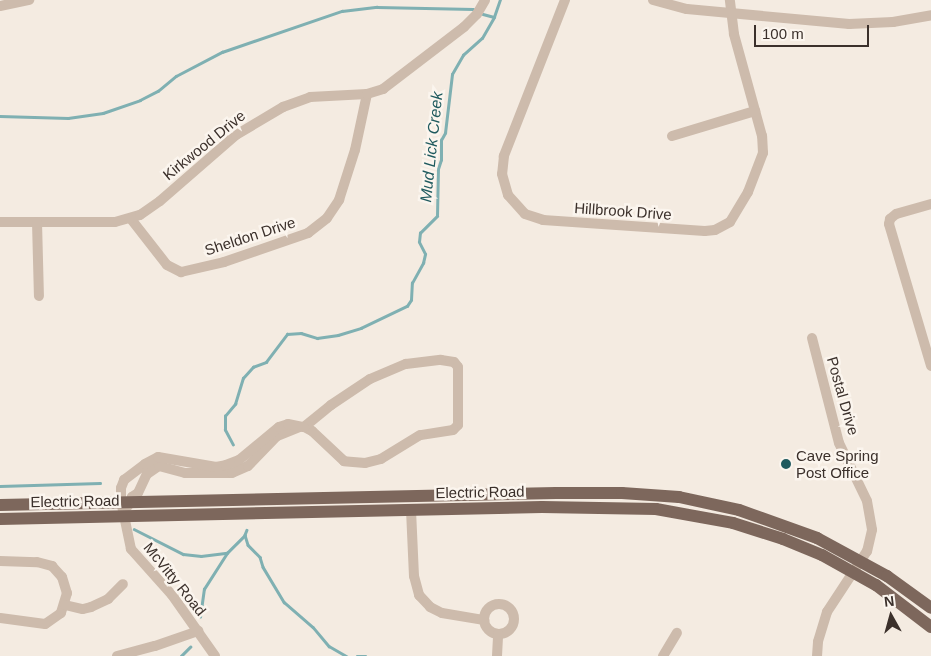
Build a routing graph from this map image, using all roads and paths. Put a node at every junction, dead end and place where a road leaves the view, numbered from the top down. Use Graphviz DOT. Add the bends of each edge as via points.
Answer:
graph roads {
  1 [pos="29,0"];
  2 [pos="485,0"];
  3 [pos="565,0"];
  4 [pos="653,0"];
  5 [pos="730,0"];
  6 [pos="0,6"];
  7 [pos="731,12"];
  8 [pos="931,15"];
  9 [pos="367,94"];
  10 [pos="755,111"];
  11 [pos="672,136"];
  12 [pos="931,204"];
  13 [pos="131,219"];
  14 [pos="0,222"];
  15 [pos="37,222"];
  16 [pos="39,296"];
  17 [pos="812,338"];
  18 [pos="931,366"];
  19 [pos="304,428"];
  20 [pos="126,501"];
  21 [pos="0,505"];
  22 [pos="411,510"];
  23 [pos="124,516"];
  24 [pos="0,519"];
  25 [pos="861,560"];
  26 [pos="0,561"];
  27 [pos="854,572"];
  28 [pos="123,584"];
  29 [pos="65,605"];
  30 [pos="931,608"];
  31 [pos="0,618"];
  32 [pos="484,620"];
  33 [pos="931,627"];
  34 [pos="198,631"];
  35 [pos="678,633"];
  36 [pos="498,634"];
  37 [pos="117,656"];
  38 [pos="215,656"];
  39 [pos="497,656"];
  40 [pos="663,656"];
  41 [pos="818,656"];
  1 -- 6 [label="street"];
  2 -- 9 [label="street, Kirkwood Drive" via="464,27 383,89"];
  3 -- 10 [label="street, Hillbrook Drive" via="503,161 502,174 508,195 525,214 558,222 706,231 723,226 730,222 762,162 764,144"];
  4 -- 7 [label="street" via="688,9"];
  5 -- 7 [label="street, Hillbrook Drive"];
  7 -- 8 [label="street" via="849,24 893,22"];
  7 -- 10 [label="street, Hillbrook Drive"];
  9 -- 13 [label="street, Kirkwood Drive" via="310,97 283,107 236,135 154,205"];
  9 -- 13 [label="street, Sheldon Drive" via="355,150 339,200 327,218 308,233 224,262 181,272 167,265"];
  10 -- 11 [label="street"];
  12 -- 18 [label="street" via="896,214 889,224"];
  13 -- 15 [label="street, Kirkwood Drive"];
  14 -- 15 [label="street, Kirkwood Drive"];
  15 -- 16 [label="street"];
  17 -- 25 [label="street, Postal Drive" via="840,443 870,513 872,530"];
  19 -- 19 [label="street" via="349,392 387,370 441,360 454,362 458,367 456,428 450,432 420,435 381,459 365,463 344,460"];
  19 -- 20 [label="street" via="298,427 276,436 248,466 232,472 185,473 159,466 147,474 138,493"];
  19 -- 20 [label="street" via="288,424 279,426 238,460 216,467 158,457 124,480 121,488"];
  20 -- 21 [label="main road, Electric Road"];
  20 -- 23 [label="street"];
  20 -- 25 [label="main road, Electric Road" via="652,494 704,502 764,517"];
  22 -- 23 [label="main road, Electric Road"];
  22 -- 27 [label="main road, Electric Road" via="624,507 682,512 769,534"];
  22 -- 32 [label="street" via="414,576 419,595 436,611"];
  23 -- 24 [label="main road, Electric Road"];
  23 -- 34 [label="street, McVitty Road" via="131,549 172,595"];
  25 -- 27 [label="street, Postal Drive"];
  25 -- 30 [label="main road, Electric Road"];
  26 -- 29 [label="street" via="37,562 52,566 66,586"];
  27 -- 33 [label="main road, Electric Road"];
  27 -- 41 [label="street, Postal Drive" via="827,612 818,642"];
  28 -- 29 [label="street" via="108,599 91,608"];
  29 -- 31 [label="street" via="55,619 44,624"];
  32 -- 36 [label="street" via="489,630"];
  32 -- 36 [label="street" via="492,606 500,604 509,608 514,616 512,627"];
  34 -- 37 [label="street"];
  34 -- 38 [label="street, McVitty Road"];
  35 -- 40 [label="street"];
  36 -- 39 [label="street"];
}
